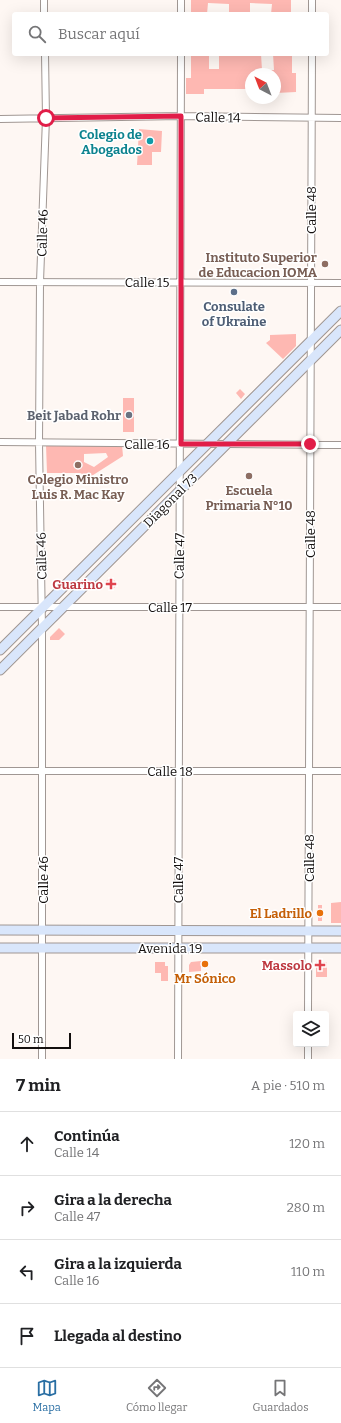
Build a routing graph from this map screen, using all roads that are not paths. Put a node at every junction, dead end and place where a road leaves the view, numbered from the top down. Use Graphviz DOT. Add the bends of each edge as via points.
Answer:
graph roads {
  1 [pos="44,0"];
  2 [pos="181,0"];
  3 [pos="312,0"];
  4 [pos="44,12"];
  5 [pos="181,12"];
  6 [pos="312,12"];
  7 [pos="45,56"];
  8 [pos="181,56"];
  9 [pos="312,56"];
  10 [pos="181,116"];
  11 [pos="46,118"];
  12 [pos="312,118"];
  13 [pos="341,118"];
  14 [pos="0,119"];
  15 [pos="0,282"];
  16 [pos="40,282"];
  17 [pos="181,282"];
  18 [pos="311,282"];
  19 [pos="341,283"];
  20 [pos="341,311"];
  21 [pos="341,330"];
  22 [pos="309,343"];
  23 [pos="309,362"];
  24 [pos="0,442"];
  25 [pos="39,443"];
  26 [pos="227,443"];
  27 [pos="181,444"];
  28 [pos="207,444"];
  29 [pos="310,444"];
  30 [pos="341,444"];
  31 [pos="181,470"];
  32 [pos="181,490"];
  33 [pos="178,607"];
  34 [pos="310,607"];
  35 [pos="341,607"];
  36 [pos="0,608"];
  37 [pos="42,608"];
  38 [pos="63,608"];
  39 [pos="42,628"];
  40 [pos="0,650"];
  41 [pos="0,670"];
  42 [pos="0,771"];
  43 [pos="43,771"];
  44 [pos="178,771"];
  45 [pos="309,771"];
  46 [pos="341,771"];
  47 [pos="0,930"];
  48 [pos="43,930"];
  49 [pos="178,931"];
  50 [pos="309,931"];
  51 [pos="341,931"];
  52 [pos="0,948"];
  53 [pos="42,948"];
  54 [pos="178,948"];
  55 [pos="309,948"];
  56 [pos="341,948"];
  57 [pos="308,1011"];
  58 [pos="308,1047"];
  59 [pos="42,1059"];
  60 [pos="178,1059"];
  61 [pos="308,1059"];
  1 -- 4 [label="street"];
  2 -- 5 [label="street"];
  3 -- 6 [label="street"];
  7 -- 11 [label="street, Calle 46"];
  8 -- 10 [label="street, Calle 47"];
  9 -- 12 [label="street, Calle 48"];
  10 -- 11 [label="street, Calle 14"];
  10 -- 12 [label="street, Calle 14"];
  10 -- 17 [label="street, Calle 47"];
  11 -- 14 [label="street, Calle 14"];
  11 -- 16 [label="street, Calle 46"];
  12 -- 13 [label="street, Calle 14"];
  12 -- 18 [label="street, Calle 48"];
  15 -- 16 [label="street, Calle 15"];
  16 -- 17 [label="street, Calle 15"];
  16 -- 25 [label="street, Calle 46"];
  17 -- 18 [label="street, Calle 15"];
  17 -- 27 [label="street, Calle 47"];
  18 -- 19 [label="street, Calle 15"];
  18 -- 22 [label="street, Calle 48"];
  20 -- 22 [label="main road, Diagonal 73"];
  21 -- 23 [label="main road, Diagonal 73"];
  22 -- 23 [label="street, Calle 48"];
  22 -- 28 [label="main road, Diagonal 73"];
  23 -- 26 [label="main road, Diagonal 73"];
  23 -- 29 [label="street, Calle 48"];
  24 -- 25 [label="street, Calle 16"];
  25 -- 27 [label="street, Calle 16"];
  25 -- 37 [label="street, Calle 46"];
  26 -- 28 [label="street, Calle 16"];
  26 -- 29 [label="street, Calle 16"];
  26 -- 32 [label="main road, Diagonal 73"];
  27 -- 28 [label="street, Calle 16"];
  27 -- 31 [label="street, Calle 47"];
  28 -- 31 [label="main road, Diagonal 73"];
  29 -- 30 [label="street, Calle 16"];
  29 -- 34 [label="street, Calle 48"];
  31 -- 32 [label="street, Calle 47"];
  31 -- 37 [label="main road, Diagonal 73"];
  32 -- 33 [label="street, Calle 47"];
  32 -- 38 [label="main road, Diagonal 73"];
  33 -- 34 [label="street, Calle 17"];
  33 -- 38 [label="street, Calle 17"];
  33 -- 44 [label="street, Calle 47"];
  34 -- 35 [label="street, Calle 17"];
  34 -- 45 [label="street, Calle 48"];
  36 -- 37 [label="street, Calle 17"];
  37 -- 38 [label="street, Calle 17"];
  37 -- 39 [label="street, Calle 46"];
  37 -- 40 [label="main road, Diagonal 73"];
  38 -- 39 [label="main road, Diagonal 73"];
  39 -- 41 [label="main road, Diagonal 73"];
  39 -- 43 [label="street, Calle 46"];
  42 -- 43 [label="street, Calle 18"];
  43 -- 44 [label="street, Calle 18"];
  43 -- 48 [label="street, Calle 46"];
  44 -- 45 [label="street, Calle 18"];
  44 -- 49 [label="street, Calle 47"];
  45 -- 46 [label="street, Calle 18"];
  45 -- 50 [label="street, Calle 48"];
  47 -- 48 [label="main road, Avenida 19"];
  48 -- 49 [label="main road, Avenida 19"];
  48 -- 53 [label="street, Calle 46"];
  49 -- 50 [label="main road, Avenida 19"];
  49 -- 54 [label="street, Calle 47"];
  50 -- 51 [label="main road, Avenida 19"];
  50 -- 55 [label="street, Calle 48"];
  52 -- 53 [label="main road, Avenida 19"];
  53 -- 54 [label="main road, Avenida 19"];
  53 -- 59 [label="street, Calle 46"];
  54 -- 55 [label="main road, Avenida 19"];
  54 -- 60 [label="street, Calle 47"];
  55 -- 56 [label="main road, Avenida 19"];
  55 -- 57 [label="street, Calle 48"];
  58 -- 61 [label="street"];
}
